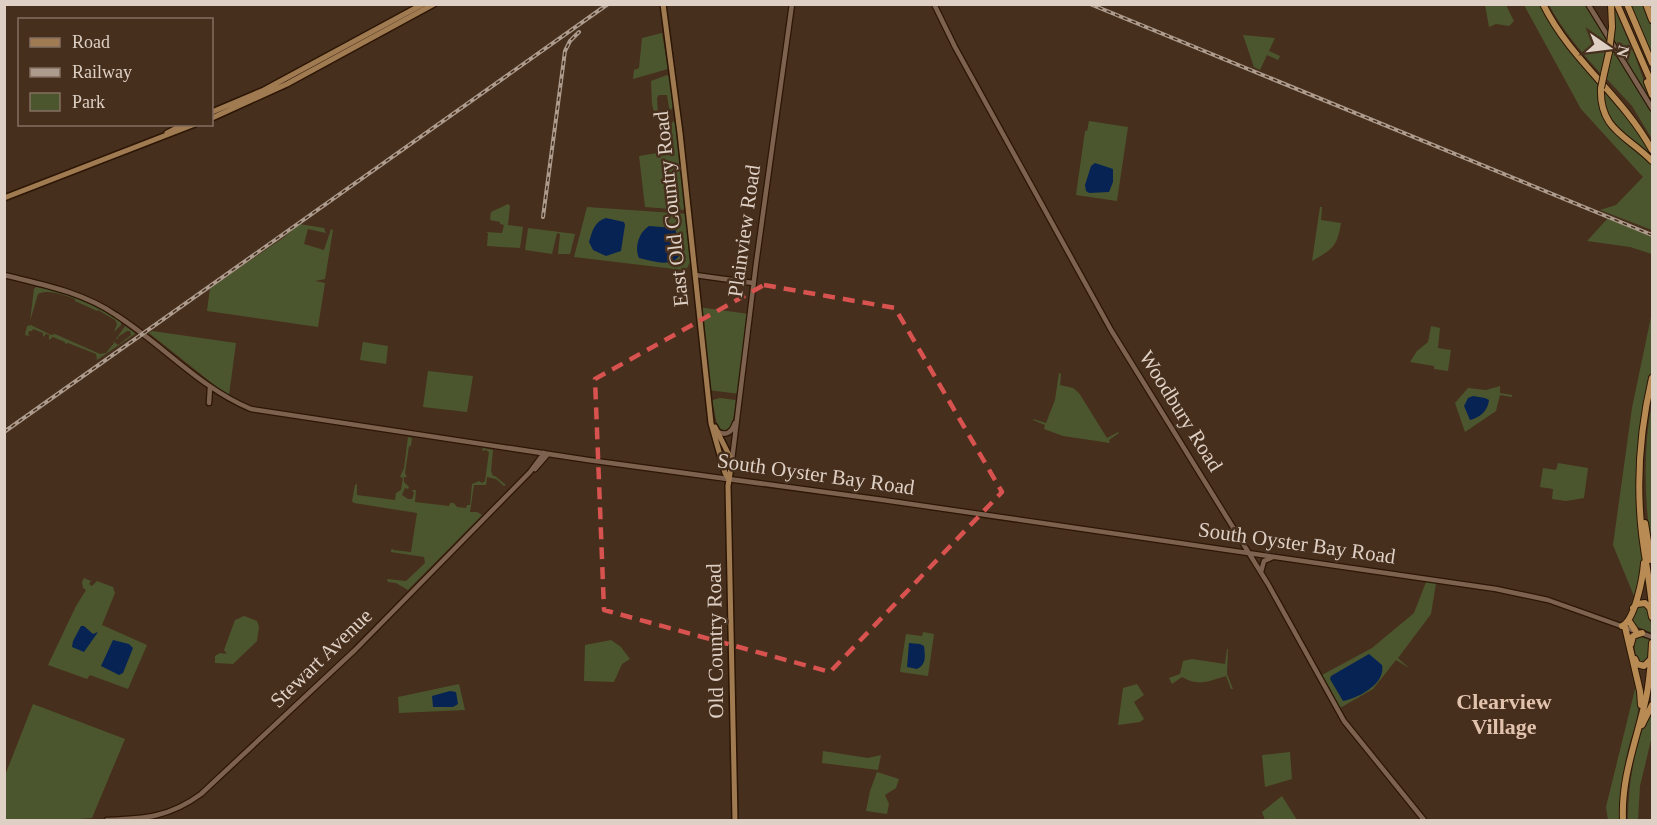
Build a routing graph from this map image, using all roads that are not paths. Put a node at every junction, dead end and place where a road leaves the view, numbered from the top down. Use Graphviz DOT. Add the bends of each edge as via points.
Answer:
graph roads {
  1 [pos="423,4"];
  2 [pos="434,4"];
  3 [pos="663,4"];
  4 [pos="934,4"];
  5 [pos="1545,4"];
  6 [pos="1588,4"];
  7 [pos="1611,4"];
  8 [pos="1617,4"];
  9 [pos="1627,4"];
  10 [pos="1646,4"];
  11 [pos="792,5"];
  12 [pos="1652,21"];
  13 [pos="1634,45"];
  14 [pos="1653,63"];
  15 [pos="1653,84"];
  16 [pos="1653,95"];
  17 [pos="1653,108"];
  18 [pos="213,112"];
  19 [pos="213,118"];
  20 [pos="181,126"];
  21 [pos="190,126"];
  22 [pos="152,141"];
  23 [pos="1653,143"];
  24 [pos="1653,150"];
  25 [pos="1653,161"];
  26 [pos="4,198"];
  27 [pos="4,275"];
  28 [pos="695,275"];
  29 [pos="753,283"];
  30 [pos="1653,378"];
  31 [pos="210,387"];
  32 [pos="1653,392"];
  33 [pos="209,403"];
  34 [pos="738,409"];
  35 [pos="710,411"];
  36 [pos="717,431"];
  37 [pos="546,454"];
  38 [pos="732,461"];
  39 [pos="729,479"];
  40 [pos="739,480"];
  41 [pos="728,492"];
  42 [pos="1238,535"];
  43 [pos="1229,550"];
  44 [pos="1645,551"];
  45 [pos="1249,553"];
  46 [pos="1275,556"];
  47 [pos="1261,572"];
  48 [pos="1653,573"];
  49 [pos="1653,608"];
  50 [pos="1633,609"];
  51 [pos="1653,617"];
  52 [pos="1625,625"];
  53 [pos="1635,630"];
  54 [pos="1648,635"];
  55 [pos="1653,643"];
  56 [pos="1652,658"];
  57 [pos="1653,680"];
  58 [pos="1653,705"];
  59 [pos="1640,724"];
  60 [pos="107,820"];
  61 [pos="735,820"];
  62 [pos="1424,820"];
  63 [pos="1624,820"];
  1 -- 18 [label="main road" via="264,90"];
  2 -- 19 [label="main road" via="287,84"];
  3 -- 28 [label="main road, East Old Country Road"];
  4 -- 42 [label="main road, Woodbury Road" via="1111,330"];
  5 -- 23 [label="highway" via="1573,46 1630,107"];
  5 -- 24 [label="highway" via="1566,42 1628,111"];
  6 -- 17 [label="main road"];
  7 -- 25 [label="highway, bridge" via="1612,27 1601,88 1604,112 1613,128"];
  8 -- 13 [label="highway"];
  9 -- 14 [label="highway"];
  10 -- 12 [label="highway"];
  11 -- 29 [label="main road, Plainview Road"];
  13 -- 15 [label="highway"];
  13 -- 16 [label="highway"];
  20 -- 22 [label="main road"];
  21 -- 22 [label="main road"];
  22 -- 26 [label="main road"];
  27 -- 31 [label="main road, South Oyster Bay Road" via="94,302 130,324"];
  28 -- 29 [label="main road"];
  28 -- 35 [label="main road, East Old Country Road"];
  29 -- 34 [label="main road, Plainview Road"];
  30 -- 44 [label="highway" via="1640,460"];
  31 -- 33 [label="main road"];
  31 -- 37 [label="main road, South Oyster Bay Road" via="222,399 251,409"];
  32 -- 48 [label="highway" via="1643,480"];
  34 -- 36 [label="main road" via="731,431"];
  34 -- 38 [label="main road, Plainview Road"];
  35 -- 36 [label="main road, East Old Country Road"];
  35 -- 39 [label="main road, East Old Country Road"];
  36 -- 38 [label="main road, East Old Country Road"];
  37 -- 39 [label="main road, South Oyster Bay Road"];
  37 -- 60 [label="main road, Stewart Avenue" via="357,648 201,794 179,809 156,817"];
  38 -- 39 [label="main road, Old Country Road"];
  39 -- 40 [label="main road, South Oyster Bay Road"];
  39 -- 41 [label="main road, Old Country Road"];
  40 -- 41 [label="main road"];
  40 -- 43 [label="main road, South Oyster Bay Road"];
  41 -- 61 [label="main road, Old Country Road"];
  42 -- 43 [label="main road" via="1238,544"];
  42 -- 45 [label="main road, Woodbury Road"];
  43 -- 45 [label="main road, South Oyster Bay Road"];
  44 -- 49 [label="highway"];
  44 -- 50 [label="highway"];
  45 -- 46 [label="main road, South Oyster Bay Road"];
  45 -- 47 [label="main road, Woodbury Road"];
  46 -- 47 [label="main road" via="1264,561"];
  46 -- 52 [label="main road, South Oyster Bay Road" via="1524,594"];
  47 -- 62 [label="main road, Woodbury Road" via="1344,721"];
  50 -- 51 [label="highway" via="1645,603"];
  50 -- 52 [label="highway"];
  52 -- 53 [label="highway"];
  52 -- 59 [label="highway" via="1641,696"];
  53 -- 54 [label="main road"];
  54 -- 56 [label="highway" via="1631,639 1638,664 1644,666"];
  55 -- 56 [label="highway"];
  56 -- 59 [label="highway"];
  57 -- 59 [label="highway"];
  58 -- 59 [label="highway"];
  59 -- 63 [label="highway" via="1625,779"];
}
